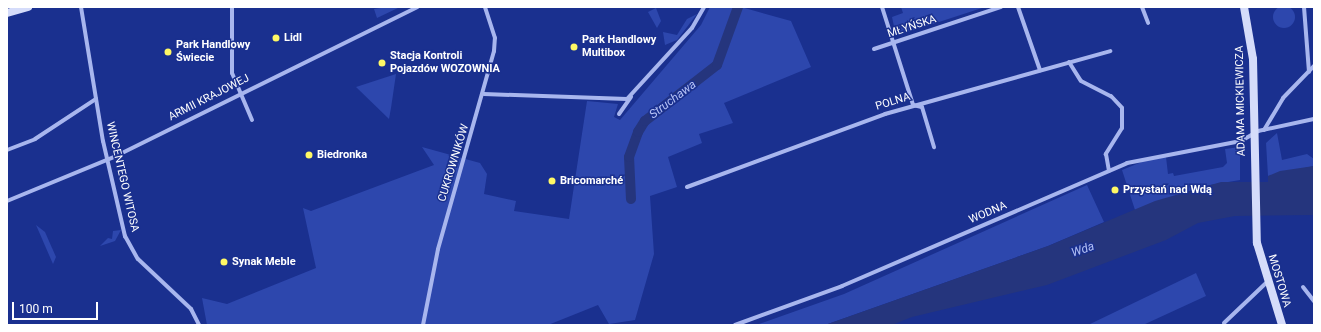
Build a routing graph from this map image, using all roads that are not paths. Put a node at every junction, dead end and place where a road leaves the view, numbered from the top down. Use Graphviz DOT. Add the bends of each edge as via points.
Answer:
graph roads {
  1 [pos="28,7"];
  2 [pos="81,7"];
  3 [pos="232,7"];
  4 [pos="417,7"];
  5 [pos="485,7"];
  6 [pos="704,7"];
  7 [pos="882,7"];
  8 [pos="1001,7"];
  9 [pos="1018,7"];
  10 [pos="1142,7"];
  11 [pos="1244,7"];
  12 [pos="1304,7"];
  13 [pos="7,13"];
  14 [pos="1148,23"];
  15 [pos="893,42"];
  16 [pos="874,50"];
  17 [pos="1110,51"];
  18 [pos="1069,62"];
  19 [pos="1314,66"];
  20 [pos="1040,70"];
  21 [pos="1309,72"];
  22 [pos="240,92"];
  23 [pos="484,94"];
  24 [pos="632,97"];
  25 [pos="96,99"];
  26 [pos="913,105"];
  27 [pos="619,114"];
  28 [pos="1314,119"];
  29 [pos="252,120"];
  30 [pos="1264,130"];
  31 [pos="1252,134"];
  32 [pos="934,147"];
  33 [pos="7,150"];
  34 [pos="110,158"];
  35 [pos="1109,171"];
  36 [pos="687,187"];
  37 [pos="7,201"];
  38 [pos="1257,243"];
  39 [pos="1266,283"];
  40 [pos="1303,287"];
  41 [pos="1314,301"];
  42 [pos="1224,324"];
  43 [pos="199,325"];
  44 [pos="423,325"];
  45 [pos="735,325"];
  46 [pos="1282,325"];
  1 -- 13 [label="street"];
  2 -- 25 [label="street, WINCENTEGO WITOSA"];
  3 -- 22 [label="street" via="231,66"];
  4 -- 22 [label="street, ARMII KRAJOWEJ"];
  5 -- 23 [label="street, CUKROWNIKÓW" via="495,45"];
  6 -- 24 [label="street" via="696,22"];
  7 -- 15 [label="street"];
  8 -- 15 [label="street, MŁYŃSKA"];
  9 -- 20 [label="street"];
  10 -- 14 [label="street"];
  11 -- 31 [label="street, ADAMA MICKIEWICZA" via="1252,47"];
  12 -- 21 [label="street"];
  15 -- 16 [label="street, MŁYŃSKA"];
  15 -- 26 [label="street"];
  17 -- 18 [label="street, POLNA"];
  18 -- 20 [label="street, POLNA"];
  18 -- 35 [label="street" via="1081,81 1111,96 1122,108 1122,128 1106,154"];
  19 -- 21 [label="street"];
  20 -- 26 [label="street, POLNA"];
  21 -- 30 [label="street" via="1283,98"];
  22 -- 29 [label="street"];
  22 -- 34 [label="street, ARMII KRAJOWEJ"];
  23 -- 24 [label="street"];
  23 -- 44 [label="street, CUKROWNIKÓW" via="438,249"];
  24 -- 27 [label="street"];
  25 -- 33 [label="street" via="35,139"];
  25 -- 34 [label="street, WINCENTEGO WITOSA"];
  26 -- 32 [label="street" via="922,107"];
  26 -- 36 [label="street, POLNA" via="812,138"];
  28 -- 30 [label="street, WODNA"];
  30 -- 31 [label="street, WODNA"];
  31 -- 35 [label="street, WODNA" via="1241,141 1146,158"];
  31 -- 38 [label="street, ADAMA MICKIEWICZA"];
  34 -- 37 [label="street, ARMII KRAJOWEJ"];
  34 -- 43 [label="street, WINCENTEGO WITOSA" via="129,246 159,282 191,309"];
  35 -- 45 [label="street, WODNA" via="842,286"];
  38 -- 39 [label="street, MOSTOWA"];
  39 -- 42 [label="street"];
  39 -- 46 [label="street, MOSTOWA"];
  40 -- 41 [label="street"];
}
